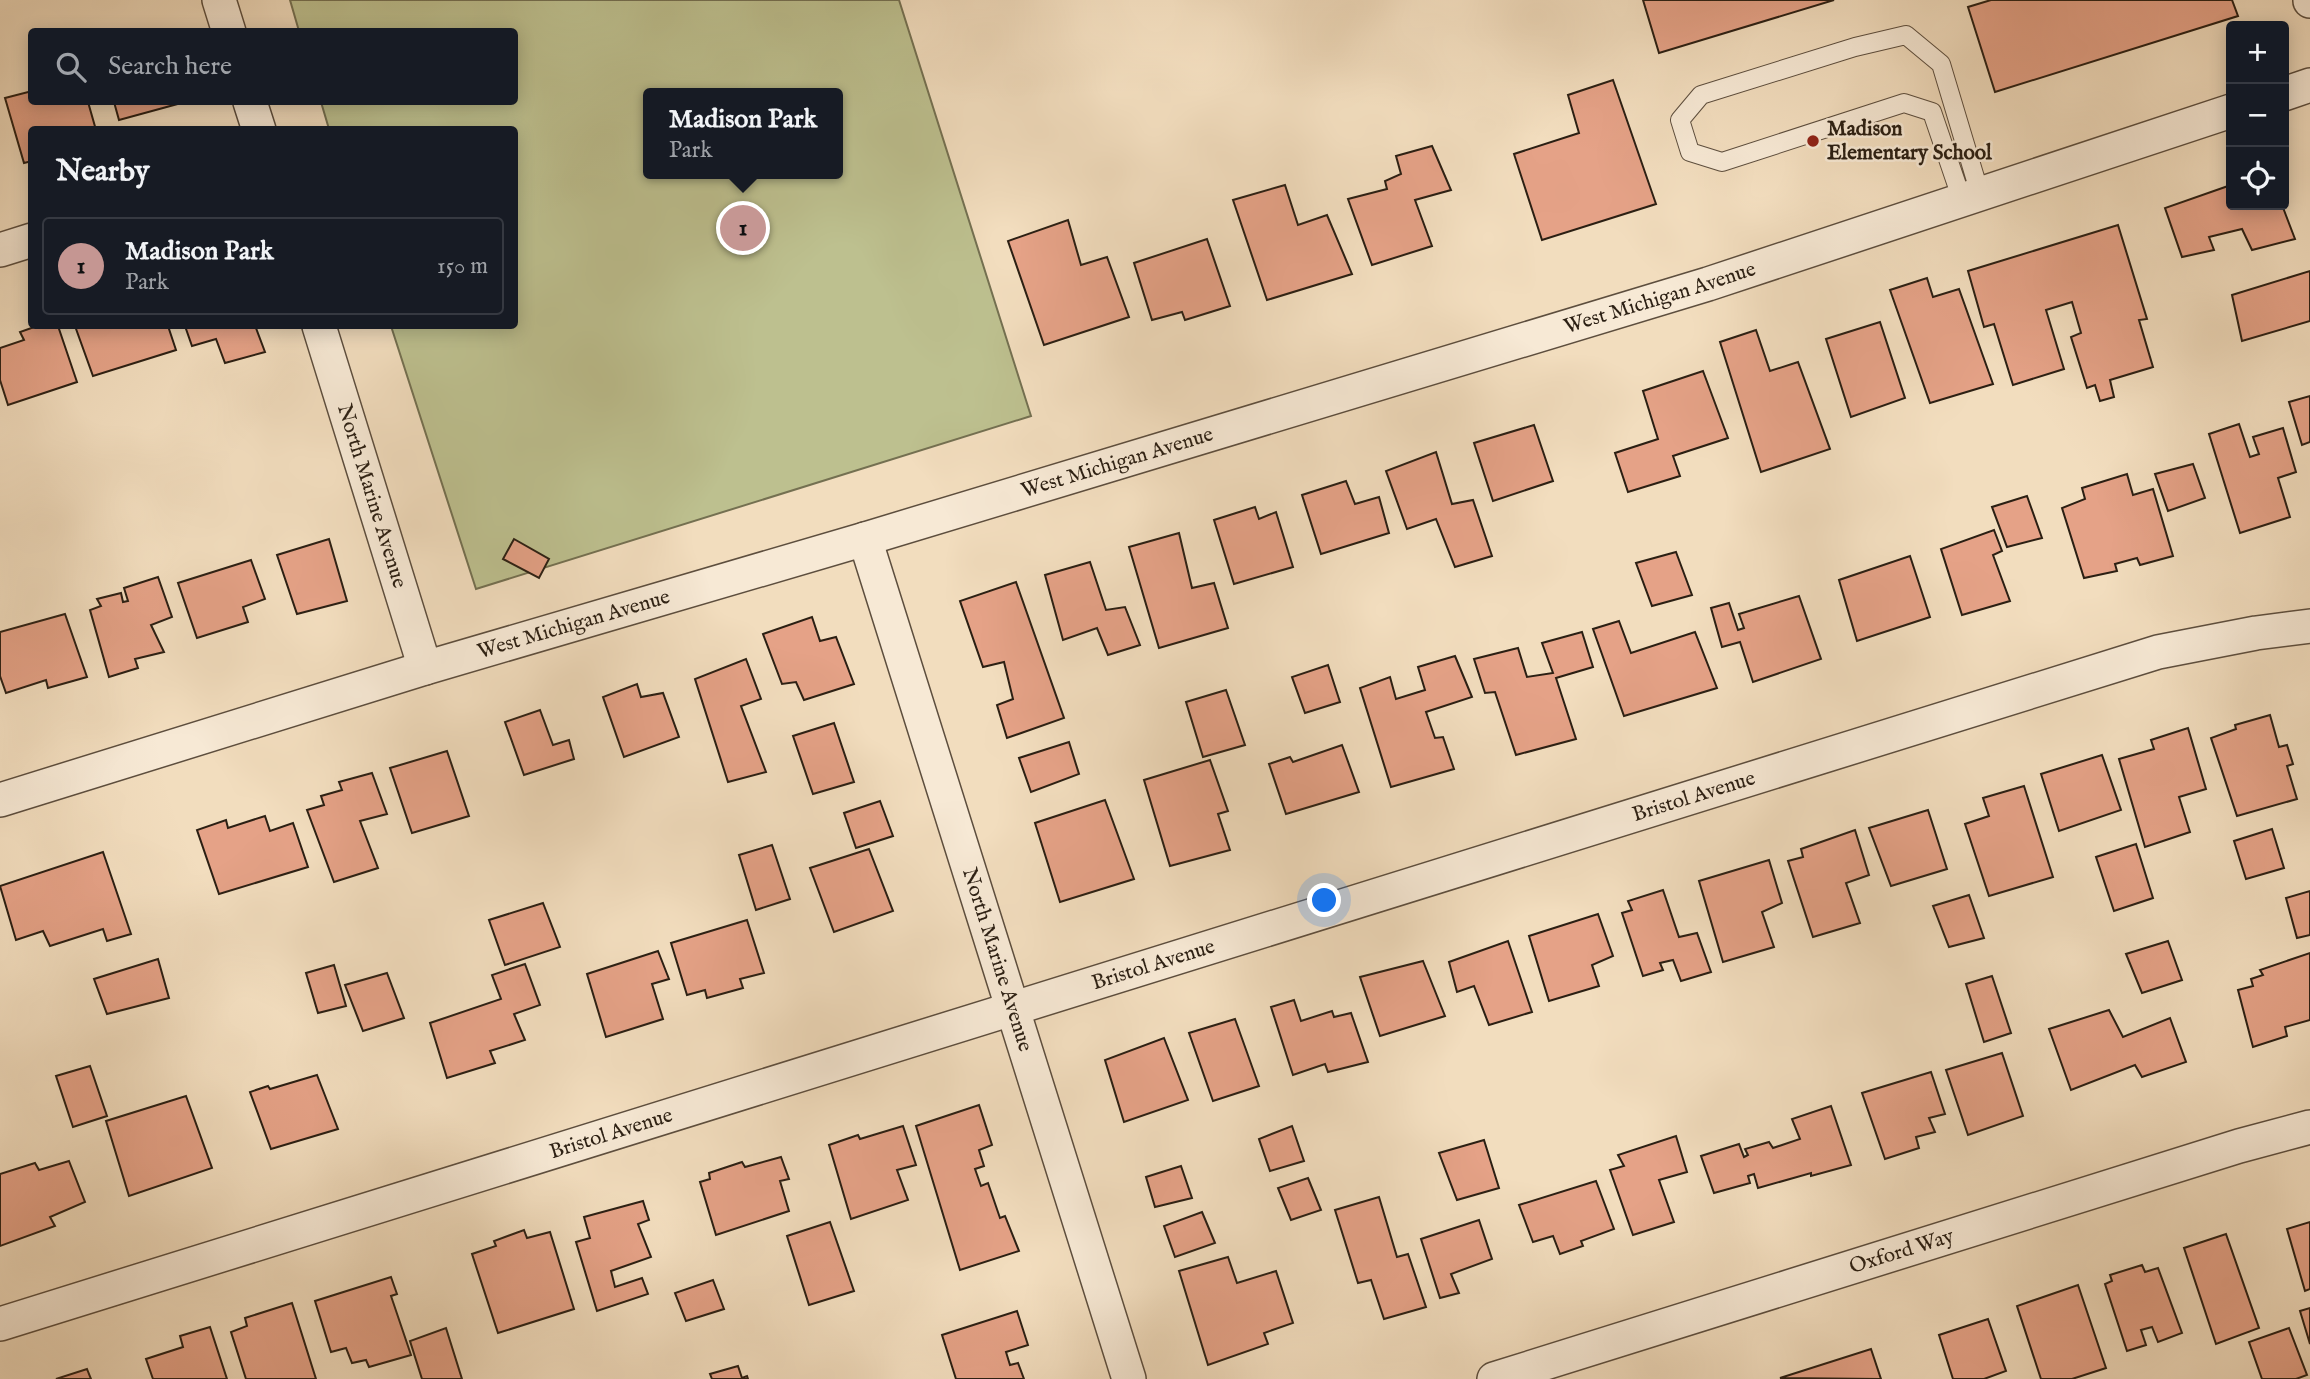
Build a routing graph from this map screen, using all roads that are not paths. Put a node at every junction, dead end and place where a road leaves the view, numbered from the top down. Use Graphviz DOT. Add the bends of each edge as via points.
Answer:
graph roads {
  1 [pos="219,0"];
  2 [pos="228,28"];
  3 [pos="2310,85"];
  4 [pos="2289,92"];
  5 [pos="251,105"];
  6 [pos="2226,113"];
  7 [pos="258,126"];
  8 [pos="1971,197"];
  9 [pos="28,241"];
  10 [pos="0,250"];
  11 [pos="320,329"];
  12 [pos="865,540"];
  13 [pos="2310,626"];
  14 [pos="425,668"];
  15 [pos="0,800"];
  16 [pos="1012,1007"];
  17 [pos="2310,1127"];
  18 [pos="0,1324"];
  19 [pos="1129,1379"];
  20 [pos="1494,1379"];
  1 -- 2 [label="street"];
  3 -- 4 [label="street"];
  5 -- 7 [label="street"];
  6 -- 8 [label="street, West Michigan Avenue"];
  8 -- 8 [label="lane" via="1941,64 1906,35 1701,95 1680,120 1690,152 1722,162 1904,103 1932,112"];
  8 -- 12 [label="street, West Michigan Avenue" via="1709,284"];
  9 -- 10 [label="street"];
  11 -- 14 [label="street, North Marine Avenue"];
  12 -- 14 [label="street, West Michigan Avenue"];
  12 -- 16 [label="street, North Marine Avenue"];
  13 -- 16 [label="street, Bristol Avenue" via="2158,652"];
  14 -- 15 [label="street, West Michigan Avenue"];
  16 -- 18 [label="street, Bristol Avenue"];
  16 -- 19 [label="street, North Marine Avenue"];
  17 -- 20 [label="street, Oxford Way"];
}
